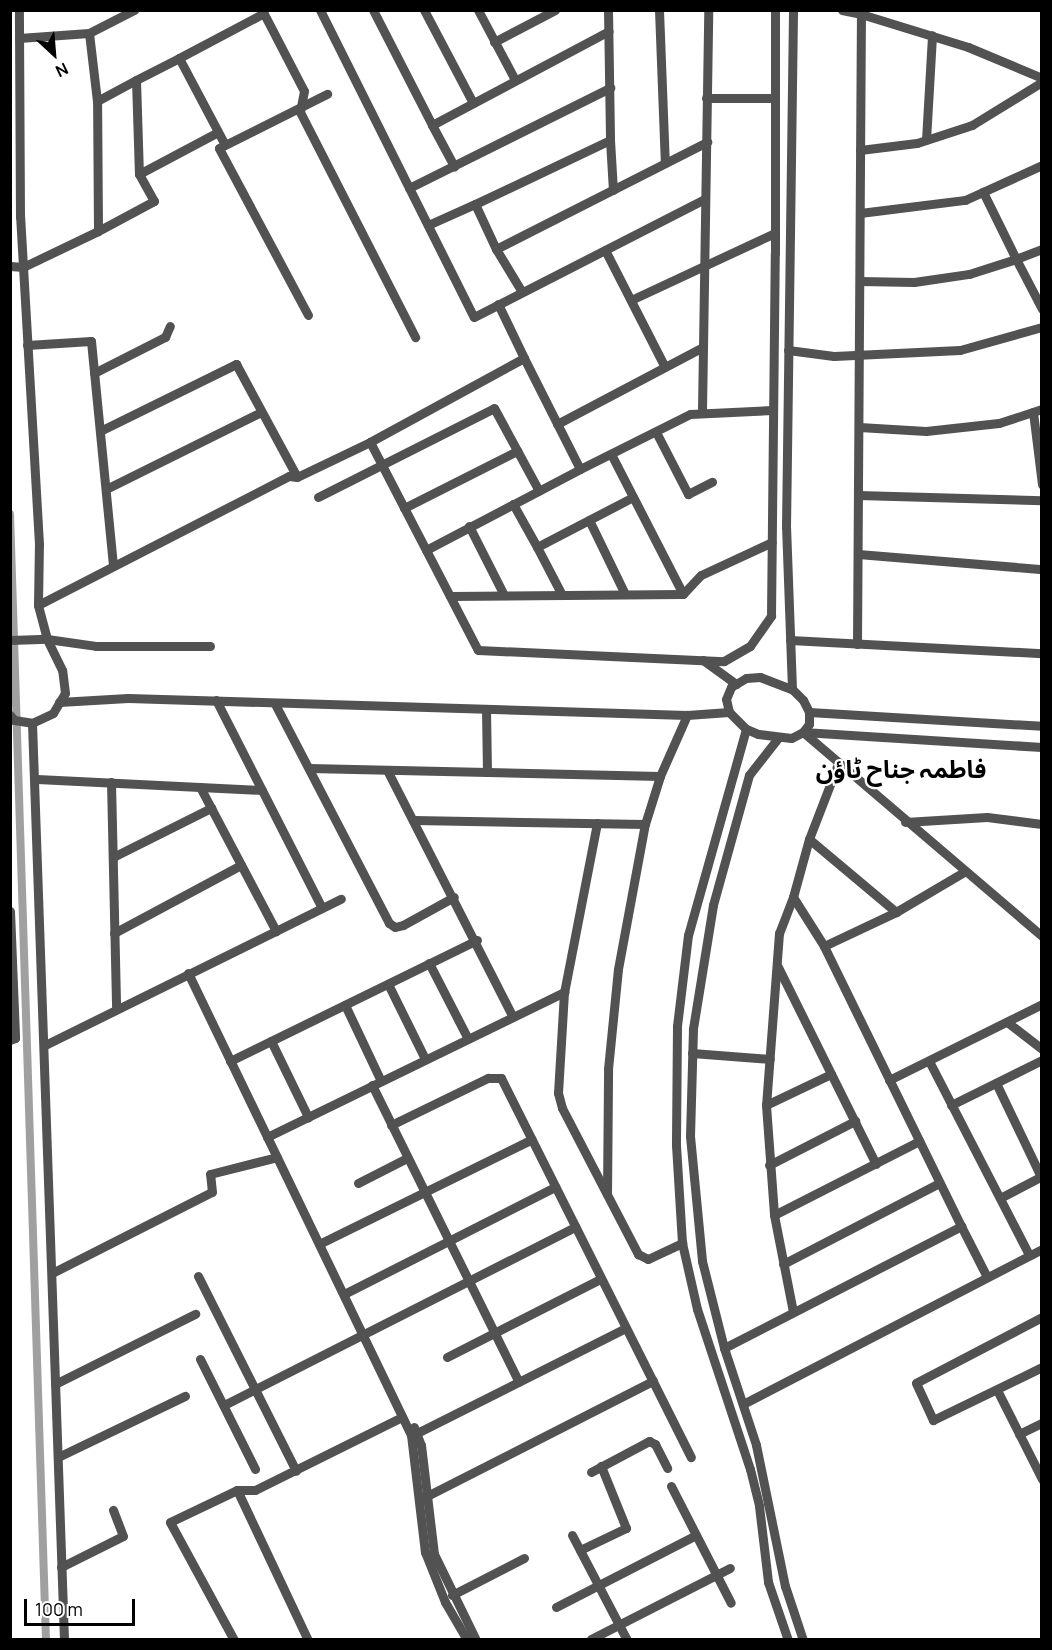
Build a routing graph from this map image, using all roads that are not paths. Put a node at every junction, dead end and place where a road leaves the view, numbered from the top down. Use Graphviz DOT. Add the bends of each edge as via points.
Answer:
graph roads {
  1 [pos="19,10"];
  2 [pos="134,10"];
  3 [pos="320,10"];
  4 [pos="372,10"];
  5 [pos="424,10"];
  6 [pos="478,10"];
  7 [pos="555,10"];
  8 [pos="608,10"];
  9 [pos="659,10"];
  10 [pos="708,10"];
  11 [pos="775,10"];
  12 [pos="792,10"];
  13 [pos="842,10"];
  14 [pos="263,12"];
  15 [pos="861,14"];
  16 [pos="609,31"];
  17 [pos="88,33"];
  18 [pos="932,35"];
  19 [pos="19,38"];
  20 [pos="494,42"];
  21 [pos="179,58"];
  22 [pos="136,80"];
  23 [pos="515,80"];
  24 [pos="1041,80"];
  25 [pos="610,88"];
  26 [pos="327,94"];
  27 [pos="706,98"];
  28 [pos="775,98"];
  29 [pos="97,101"];
  30 [pos="473,103"];
  31 [pos="301,107"];
  32 [pos="432,125"];
  33 [pos="219,132"];
  34 [pos="610,140"];
  35 [pos="926,140"];
  36 [pos="707,142"];
  37 [pos="225,145"];
  38 [pos="860,150"];
  39 [pos="665,163"];
  40 [pos="1041,165"];
  41 [pos="454,166"];
  42 [pos="139,174"];
  43 [pos="409,188"];
  44 [pos="613,190"];
  45 [pos="983,192"];
  46 [pos="705,199"];
  47 [pos="476,204"];
  48 [pos="860,213"];
  49 [pos="15,218"];
  50 [pos="428,225"];
  51 [pos="98,231"];
  52 [pos="775,233"];
  53 [pos="496,249"];
  54 [pos="1041,249"];
  55 [pos="605,250"];
  56 [pos="1016,259"];
  57 [pos="10,266"];
  58 [pos="704,266"];
  59 [pos="23,267"];
  60 [pos="860,280"];
  61 [pos="522,292"];
  62 [pos="631,300"];
  63 [pos="498,304"];
  64 [pos="1041,309"];
  65 [pos="309,315"];
  66 [pos="170,326"];
  67 [pos="1041,327"];
  68 [pos="415,337"];
  69 [pos="27,345"];
  70 [pos="703,347"];
  71 [pos="788,350"];
  72 [pos="860,356"];
  73 [pos="524,358"];
  74 [pos="665,367"];
  75 [pos="94,373"];
  76 [pos="773,410"];
  77 [pos="1037,410"];
  78 [pos="702,411"];
  79 [pos="259,413"];
  80 [pos="557,424"];
  81 [pos="859,426"];
  82 [pos="100,431"];
  83 [pos="656,432"];
  84 [pos="370,442"];
  85 [pos="517,451"];
  86 [pos="611,454"];
  87 [pos="381,465"];
  88 [pos="580,469"];
  89 [pos="297,477"];
  90 [pos="712,482"];
  91 [pos="1041,484"];
  92 [pos="106,489"];
  93 [pos="539,491"];
  94 [pos="858,495"];
  95 [pos="318,497"];
  96 [pos="633,497"];
  97 [pos="1041,500"];
  98 [pos="513,504"];
  99 [pos="404,508"];
  100 [pos="589,520"];
  101 [pos="469,526"];
  102 [pos="772,542"];
  103 [pos="537,547"];
  104 [pos="426,550"];
  105 [pos="858,554"];
  106 [pos="113,565"];
  107 [pos="1041,569"];
  108 [pos="625,594"];
  109 [pos="683,594"];
  110 [pos="504,595"];
  111 [pos="562,595"];
  112 [pos="450,596"];
  113 [pos="38,605"];
  114 [pos="47,639"];
  115 [pos="10,640"];
  116 [pos="790,640"];
  117 [pos="857,644"];
  118 [pos="210,646"];
  119 [pos="1041,653"];
  120 [pos="701,658"];
  121 [pos="736,684"];
  122 [pos="792,689"];
  123 [pos="216,700"];
  124 [pos="59,702"];
  125 [pos="274,704"];
  126 [pos="486,709"];
  127 [pos="729,712"];
  128 [pos="809,712"];
  129 [pos="10,715"];
  130 [pos="687,715"];
  131 [pos="32,723"];
  132 [pos="1041,726"];
  133 [pos="746,729"];
  134 [pos="803,732"];
  135 [pos="778,738"];
  136 [pos="1041,747"];
  137 [pos="838,764"];
  138 [pos="309,768"];
  139 [pos="387,770"];
  140 [pos="487,772"];
  141 [pos="660,776"];
  142 [pos="37,779"];
  143 [pos="111,782"];
  144 [pos="200,787"];
  145 [pos="262,790"];
  146 [pos="211,808"];
  147 [pos="414,820"];
  148 [pos="905,822"];
  149 [pos="597,823"];
  150 [pos="645,824"];
  151 [pos="1041,824"];
  152 [pos="808,839"];
  153 [pos="113,857"];
  154 [pos="241,865"];
  155 [pos="964,872"];
  156 [pos="454,897"];
  157 [pos="793,897"];
  158 [pos="340,899"];
  159 [pos="322,908"];
  160 [pos="10,911"];
  161 [pos="897,912"];
  162 [pos="1041,922"];
  163 [pos="1030,927"];
  164 [pos="276,931"];
  165 [pos="114,933"];
  166 [pos="1041,936"];
  167 [pos="477,940"];
  168 [pos="824,946"];
  169 [pos="11,961"];
  170 [pos="429,963"];
  171 [pos="777,965"];
  172 [pos="188,973"];
  173 [pos="388,984"];
  174 [pos="564,992"];
  175 [pos="1041,1004"];
  176 [pos="345,1005"];
  177 [pos="116,1009"];
  178 [pos="513,1017"];
  179 [pos="1007,1022"];
  180 [pos="468,1039"];
  181 [pos="10,1040"];
  182 [pos="271,1041"];
  183 [pos="45,1045"];
  184 [pos="1041,1049"];
  185 [pos="692,1053"];
  186 [pos="425,1059"];
  187 [pos="770,1059"];
  188 [pos="1041,1060"];
  189 [pos="230,1061"];
  190 [pos="929,1061"];
  191 [pos="831,1074"];
  192 [pos="889,1080"];
  193 [pos="381,1081"];
  194 [pos="996,1083"];
  195 [pos="372,1085"];
  196 [pos="766,1105"];
  197 [pos="951,1105"];
  198 [pos="308,1117"];
  199 [pos="855,1121"];
  200 [pos="391,1125"];
  201 [pos="267,1137"];
  202 [pos="532,1139"];
  203 [pos="919,1142"];
  204 [pos="277,1157"];
  205 [pos="407,1158"];
  206 [pos="876,1164"];
  207 [pos="769,1165"];
  208 [pos="1041,1177"];
  209 [pos="358,1183"];
  210 [pos="939,1183"];
  211 [pos="555,1187"];
  212 [pos="424,1193"];
  213 [pos="607,1196"];
  214 [pos="1000,1198"];
  215 [pos="774,1215"];
  216 [pos="961,1226"];
  217 [pos="575,1227"];
  218 [pos="447,1240"];
  219 [pos="682,1243"];
  220 [pos="319,1244"];
  221 [pos="1041,1250"];
  222 [pos="1029,1256"];
  223 [pos="783,1264"];
  224 [pos="52,1273"];
  225 [pos="198,1276"];
  226 [pos="987,1277"];
  227 [pos="600,1279"];
  228 [pos="468,1281"];
  229 [pos="344,1294"];
  230 [pos="794,1312"];
  231 [pos="195,1314"];
  232 [pos="1041,1317"];
  233 [pos="626,1328"];
  234 [pos="494,1334"];
  235 [pos="365,1336"];
  236 [pos="724,1348"];
  237 [pos="447,1357"];
  238 [pos="200,1359"];
  239 [pos="1041,1367"];
  240 [pos="653,1381"];
  241 [pos="519,1382"];
  242 [pos="55,1384"];
  243 [pos="256,1389"];
  244 [pos="997,1390"];
  245 [pos="185,1396"];
  246 [pos="742,1404"];
  247 [pos="224,1405"];
  248 [pos="402,1417"];
  249 [pos="1041,1423"];
  250 [pos="1019,1434"];
  251 [pos="414,1435"];
  252 [pos="58,1457"];
  253 [pos="691,1457"];
  254 [pos="601,1466"];
  255 [pos="667,1468"];
  256 [pos="255,1469"];
  257 [pos="296,1471"];
  258 [pos="591,1472"];
  259 [pos="1041,1479"];
  260 [pos="671,1486"];
  261 [pos="237,1490"];
  262 [pos="425,1497"];
  263 [pos="113,1510"];
  264 [pos="572,1535"];
  265 [pos="696,1535"];
  266 [pos="580,1550"];
  267 [pos="524,1558"];
  268 [pos="61,1567"];
  269 [pos="730,1568"];
  270 [pos="717,1574"];
  271 [pos="599,1585"];
  272 [pos="452,1595"];
  273 [pos="731,1603"];
  274 [pos="556,1607"];
  275 [pos="619,1625"];
  276 [pos="591,1639"];
  277 [pos="64,1640"];
  278 [pos="234,1640"];
  279 [pos="308,1640"];
  280 [pos="467,1640"];
  281 [pos="476,1640"];
  282 [pos="627,1640"];
  283 [pos="788,1640"];
  284 [pos="803,1640"];
  1 -- 19 [label="street"];
  2 -- 17 [label="street"];
  3 -- 43 [label="street"];
  4 -- 32 [label="street"];
  5 -- 30 [label="street"];
  6 -- 20 [label="street"];
  7 -- 20 [label="street"];
  8 -- 16 [label="street"];
  9 -- 39 [label="street"];
  10 -- 27 [label="street"];
  11 -- 28 [label="street"];
  12 -- 71 [label="street"];
  13 -- 15 [label="street"];
  14 -- 21 [label="street"];
  14 -- 31 [label="street" via="304,91"];
  15 -- 18 [label="street"];
  15 -- 38 [label="street"];
  16 -- 23 [label="street"];
  16 -- 25 [label="street"];
  17 -- 19 [label="street"];
  17 -- 29 [label="street"];
  18 -- 24 [label="street"];
  18 -- 35 [label="street"];
  19 -- 49 [label="street"];
  20 -- 23 [label="street"];
  21 -- 22 [label="street"];
  21 -- 33 [label="street"];
  22 -- 29 [label="street"];
  22 -- 42 [label="street"];
  23 -- 30 [label="street"];
  24 -- 35 [label="street" via="972,125"];
  25 -- 34 [label="street"];
  25 -- 41 [label="street"];
  26 -- 31 [label="street"];
  27 -- 28 [label="street"];
  27 -- 36 [label="street"];
  28 -- 52 [label="street"];
  29 -- 51 [label="street"];
  30 -- 32 [label="street"];
  31 -- 37 [label="street"];
  31 -- 68 [label="street" via="300,112"];
  32 -- 41 [label="street"];
  33 -- 37 [label="street"];
  33 -- 42 [label="street"];
  34 -- 44 [label="street"];
  34 -- 47 [label="street"];
  35 -- 38 [label="street"];
  36 -- 39 [label="street"];
  36 -- 46 [label="street"];
  37 -- 65 [label="street" via="219,148"];
  38 -- 48 [label="street"];
  39 -- 44 [label="street"];
  40 -- 45 [label="street"];
  41 -- 43 [label="street"];
  42 -- 51 [label="street" via="154,201"];
  43 -- 50 [label="street"];
  44 -- 53 [label="street"];
  45 -- 48 [label="street" via="965,200"];
  45 -- 56 [label="street"];
  46 -- 55 [label="street"];
  46 -- 58 [label="street"];
  47 -- 50 [label="street"];
  47 -- 53 [label="street"];
  48 -- 60 [label="street"];
  49 -- 59 [label="street"];
  50 -- 63 [label="street" via="474,317"];
  51 -- 59 [label="street"];
  52 -- 58 [label="street"];
  52 -- 76 [label="street"];
  53 -- 61 [label="street"];
  54 -- 56 [label="street"];
  55 -- 61 [label="street"];
  55 -- 62 [label="street"];
  56 -- 60 [label="street" via="969,274 914,282"];
  56 -- 64 [label="street"];
  57 -- 59 [label="street"];
  58 -- 62 [label="street"];
  58 -- 70 [label="street"];
  59 -- 69 [label="street"];
  60 -- 72 [label="street"];
  61 -- 63 [label="street"];
  62 -- 74 [label="street"];
  63 -- 73 [label="street"];
  66 -- 75 [label="street" via="165,337"];
  67 -- 72 [label="street" via="960,351"];
  69 -- 75 [label="street" via="90,341"];
  69 -- 113 [label="street" via="39,544"];
  70 -- 74 [label="street"];
  70 -- 78 [label="street"];
  71 -- 72 [label="street"];
  71 -- 116 [label="street"];
  72 -- 81 [label="street"];
  73 -- 80 [label="street"];
  73 -- 84 [label="street"];
  74 -- 80 [label="street"];
  75 -- 82 [label="street"];
  76 -- 78 [label="street"];
  76 -- 102 [label="street"];
  77 -- 81 [label="street" via="999,423 926,431"];
  77 -- 91 [label="street"];
  78 -- 83 [label="street"];
  79 -- 82 [label="street" via="236,364"];
  79 -- 89 [label="street"];
  79 -- 92 [label="street"];
  80 -- 88 [label="street"];
  81 -- 94 [label="street"];
  82 -- 92 [label="street"];
  83 -- 86 [label="street"];
  83 -- 90 [label="street" via="688,494"];
  84 -- 87 [label="street"];
  84 -- 89 [label="street"];
  85 -- 87 [label="street" via="494,408"];
  85 -- 93 [label="street"];
  85 -- 99 [label="street"];
  86 -- 88 [label="street"];
  86 -- 96 [label="street"];
  87 -- 95 [label="street"];
  87 -- 99 [label="street"];
  88 -- 93 [label="street"];
  89 -- 106 [label="street" via="289,476"];
  92 -- 106 [label="street"];
  93 -- 98 [label="street"];
  94 -- 97 [label="street"];
  94 -- 105 [label="street"];
  96 -- 100 [label="street"];
  96 -- 109 [label="street"];
  98 -- 101 [label="street"];
  98 -- 103 [label="street"];
  99 -- 104 [label="street"];
  100 -- 103 [label="street"];
  100 -- 108 [label="street"];
  101 -- 104 [label="street"];
  101 -- 110 [label="street"];
  102 -- 109 [label="street" via="701,575"];
  102 -- 120 [label="street" via="771,616 750,646 736,656 724,661"];
  103 -- 111 [label="street"];
  104 -- 112 [label="street"];
  105 -- 107 [label="street"];
  105 -- 117 [label="street"];
  106 -- 113 [label="street"];
  108 -- 109 [label="street"];
  108 -- 111 [label="street"];
  110 -- 111 [label="street"];
  110 -- 112 [label="street"];
  112 -- 120 [label="street" via="478,650"];
  113 -- 114 [label="street"];
  114 -- 115 [label="street"];
  114 -- 118 [label="street" via="96,646"];
  114 -- 124 [label="street" via="62,670 65,693"];
  116 -- 117 [label="street"];
  116 -- 122 [label="street"];
  117 -- 119 [label="street"];
  120 -- 121 [label="street"];
  121 -- 122 [label="street" via="760,677"];
  121 -- 127 [label="street" via="726,699"];
  122 -- 128 [label="street"];
  123 -- 124 [label="street" via="128,698"];
  123 -- 125 [label="street"];
  123 -- 145 [label="street"];
  124 -- 131 [label="street" via="53,713"];
  125 -- 126 [label="street"];
  125 -- 138 [label="street"];
  126 -- 130 [label="street"];
  126 -- 140 [label="street"];
  127 -- 130 [label="street"];
  127 -- 133 [label="street"];
  128 -- 132 [label="street"];
  128 -- 134 [label="street" via="809,724"];
  129 -- 131 [label="street" via="14,720"];
  130 -- 141 [label="street"];
  131 -- 142 [label="street"];
  133 -- 135 [label="street"];
  133 -- 219 [label="street" via="688,935 677,1026 676,1145"];
  134 -- 135 [label="street"];
  134 -- 136 [label="street"];
  134 -- 137 [label="street"];
  135 -- 185 [label="street" via="749,775 713,905"];
  137 -- 148 [label="street"];
  137 -- 152 [label="street"];
  138 -- 139 [label="street"];
  138 -- 156 [label="street" via="389,923 395,927 404,925"];
  139 -- 140 [label="street"];
  139 -- 147 [label="street"];
  140 -- 141 [label="street"];
  141 -- 150 [label="street"];
  142 -- 143 [label="street"];
  142 -- 183 [label="street"];
  143 -- 144 [label="street"];
  143 -- 153 [label="street"];
  144 -- 145 [label="street"];
  144 -- 146 [label="street"];
  145 -- 159 [label="street"];
  146 -- 153 [label="street"];
  146 -- 154 [label="street"];
  147 -- 149 [label="street"];
  147 -- 156 [label="street"];
  148 -- 151 [label="street" via="987,817"];
  148 -- 155 [label="street"];
  149 -- 150 [label="street"];
  149 -- 174 [label="street"];
  150 -- 213 [label="street" via="618,969 612,1025"];
  152 -- 157 [label="street"];
  152 -- 161 [label="street"];
  153 -- 165 [label="street"];
  154 -- 164 [label="street"];
  154 -- 165 [label="street"];
  155 -- 161 [label="street"];
  155 -- 163 [label="street"];
  156 -- 167 [label="street"];
  157 -- 168 [label="street"];
  157 -- 171 [label="street" via="779,933"];
  158 -- 159 [label="street"];
  159 -- 164 [label="street"];
  160 -- 169 [label="street"];
  161 -- 168 [label="street"];
  162 -- 163 [label="street"];
  163 -- 166 [label="street"];
  164 -- 172 [label="street"];
  165 -- 177 [label="street"];
  167 -- 170 [label="street"];
  167 -- 178 [label="street"];
  168 -- 192 [label="street"];
  169 -- 181 [label="street" via="15,1038"];
  170 -- 173 [label="street"];
  170 -- 180 [label="street"];
  171 -- 187 [label="street"];
  171 -- 191 [label="street"];
  172 -- 177 [label="street"];
  172 -- 189 [label="street"];
  173 -- 176 [label="street"];
  173 -- 186 [label="street"];
  174 -- 178 [label="street"];
  174 -- 213 [label="street" via="558,1093"];
  175 -- 179 [label="street"];
  176 -- 182 [label="street"];
  176 -- 193 [label="street"];
  177 -- 183 [label="street"];
  178 -- 180 [label="street"];
  179 -- 184 [label="street"];
  179 -- 190 [label="street"];
  180 -- 186 [label="street"];
  182 -- 189 [label="street"];
  182 -- 198 [label="street"];
  183 -- 224 [label="street"];
  185 -- 187 [label="street"];
  185 -- 236 [label="street" via="690,1136 702,1261"];
  186 -- 193 [label="street"];
  187 -- 196 [label="street"];
  188 -- 194 [label="street"];
  189 -- 201 [label="street"];
  190 -- 192 [label="street"];
  190 -- 197 [label="street"];
  191 -- 196 [label="street"];
  191 -- 199 [label="street"];
  192 -- 203 [label="street"];
  193 -- 195 [label="street"];
  194 -- 197 [label="street"];
  194 -- 208 [label="street"];
  195 -- 198 [label="street"];
  195 -- 200 [label="street"];
  196 -- 207 [label="street"];
  197 -- 214 [label="street"];
  198 -- 201 [label="street"];
  199 -- 206 [label="street"];
  199 -- 207 [label="street"];
  200 -- 202 [label="street" via="498,1075"];
  200 -- 205 [label="street"];
  201 -- 204 [label="street"];
  202 -- 211 [label="street"];
  202 -- 212 [label="street"];
  203 -- 206 [label="street"];
  203 -- 210 [label="street"];
  204 -- 220 [label="street"];
  204 -- 224 [label="street" via="210,1174 212,1192"];
  205 -- 209 [label="street"];
  205 -- 212 [label="street"];
  206 -- 215 [label="street"];
  207 -- 215 [label="street"];
  208 -- 214 [label="street"];
  210 -- 216 [label="street"];
  210 -- 223 [label="street"];
  211 -- 217 [label="street"];
  211 -- 218 [label="street"];
  212 -- 218 [label="street"];
  212 -- 220 [label="street"];
  213 -- 219 [label="street" via="642,1259"];
  214 -- 222 [label="street"];
  215 -- 223 [label="street"];
  216 -- 226 [label="street"];
  216 -- 230 [label="street"];
  217 -- 227 [label="street"];
  217 -- 228 [label="street"];
  218 -- 228 [label="street"];
  218 -- 229 [label="street"];
  219 -- 283 [label="street" via="697,1309 750,1469 759,1506 768,1582"];
  220 -- 229 [label="street"];
  221 -- 222 [label="street"];
  222 -- 226 [label="street"];
  223 -- 230 [label="street"];
  224 -- 242 [label="street"];
  225 -- 243 [label="street"];
  226 -- 246 [label="street"];
  227 -- 233 [label="street"];
  227 -- 234 [label="street"];
  228 -- 234 [label="street"];
  228 -- 235 [label="street"];
  229 -- 235 [label="street"];
  230 -- 236 [label="street"];
  231 -- 242 [label="street"];
  232 -- 244 [label="street" via="916,1383 933,1420"];
  233 -- 240 [label="street"];
  233 -- 241 [label="street"];
  234 -- 237 [label="street"];
  234 -- 241 [label="street"];
  235 -- 243 [label="street"];
  235 -- 248 [label="street"];
  235 -- 251 [label="street"];
  236 -- 246 [label="street"];
  238 -- 247 [label="street"];
  239 -- 244 [label="street"];
  240 -- 253 [label="street"];
  240 -- 262 [label="street"];
  241 -- 251 [label="street"];
  242 -- 252 [label="street"];
  243 -- 247 [label="street"];
  243 -- 257 [label="street"];
  244 -- 250 [label="street"];
  245 -- 252 [label="street"];
  246 -- 284 [label="street" via="756,1445 785,1586"];
  247 -- 256 [label="street"];
  248 -- 251 [label="street"];
  248 -- 257 [label="street"];
  249 -- 250 [label="street"];
  250 -- 259 [label="street"];
  251 -- 262 [label="street"];
  251 -- 280 [label="street" via="425,1552 445,1602"];
  252 -- 268 [label="street"];
  254 -- 255 [label="street" via="652,1441"];
  254 -- 258 [label="street"];
  254 -- 266 [label="street" via="626,1528"];
  257 -- 261 [label="street" via="255,1490"];
  260 -- 265 [label="street"];
  261 -- 278 [label="street" via="170,1522"];
  261 -- 279 [label="street"];
  262 -- 272 [label="street" via="434,1554"];
  263 -- 268 [label="street" via="123,1536"];
  264 -- 266 [label="street"];
  265 -- 270 [label="street"];
  265 -- 271 [label="street"];
  266 -- 271 [label="street"];
  267 -- 272 [label="street"];
  268 -- 277 [label="street"];
  269 -- 270 [label="street"];
  270 -- 273 [label="street"];
  270 -- 275 [label="street"];
  271 -- 274 [label="street"];
  271 -- 275 [label="street"];
  272 -- 281 [label="street"];
  275 -- 276 [label="street"];
  275 -- 282 [label="street"];
}
